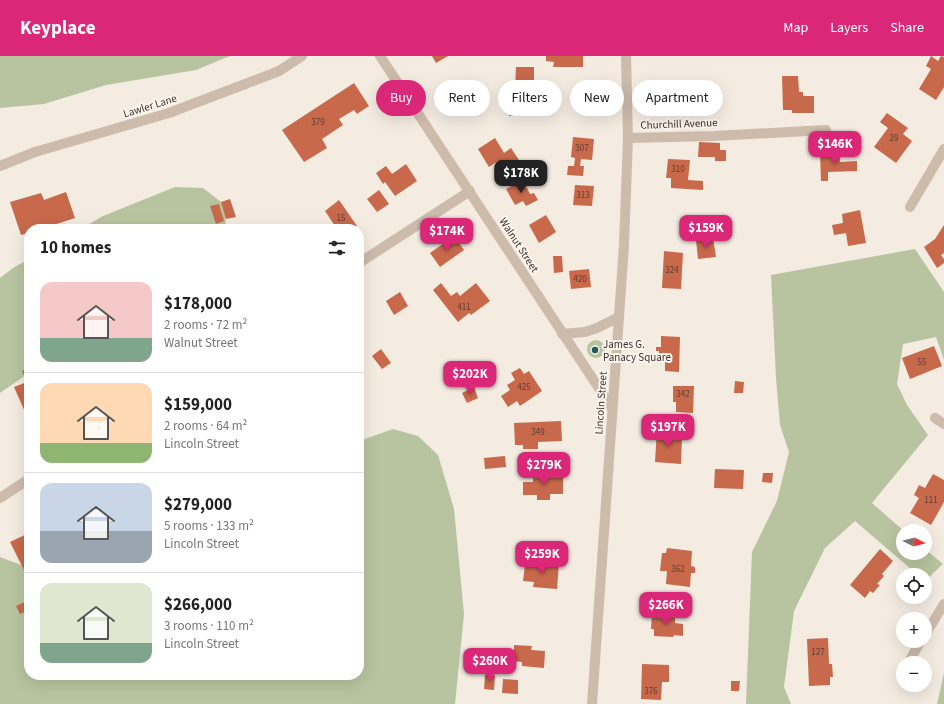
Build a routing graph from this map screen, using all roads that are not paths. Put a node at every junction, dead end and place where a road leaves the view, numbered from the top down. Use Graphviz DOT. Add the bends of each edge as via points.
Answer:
graph roads {
  1 [pos="302,56"];
  2 [pos="380,56"];
  3 [pos="626,56"];
  4 [pos="826,130"];
  5 [pos="628,138"];
  6 [pos="944,149"];
  7 [pos="0,166"];
  8 [pos="470,191"];
  9 [pos="910,207"];
  10 [pos="364,260"];
  11 [pos="619,317"];
  12 [pos="562,334"];
  13 [pos="612,408"];
  14 [pos="935,418"];
  15 [pos="944,424"];
  16 [pos="24,482"];
  17 [pos="0,498"];
  18 [pos="944,604"];
  19 [pos="932,624"];
  20 [pos="592,704"];
  1 -- 7 [label="street, Lawler Lane" via="279,71 169,113 34,152"];
  2 -- 8 [label="street, Walnut Street"];
  3 -- 5 [label="street, Lincoln Street"];
  4 -- 5 [label="street, Churchill Avenue"];
  5 -- 11 [label="street, Lincoln Street"];
  6 -- 9 [label="street"];
  8 -- 10 [label="street"];
  8 -- 12 [label="street, Walnut Street"];
  11 -- 12 [label="street" via="585,332"];
  11 -- 13 [label="street, Lincoln Street"];
  12 -- 13 [label="street, Walnut Street"];
  13 -- 20 [label="street, Lincoln Street"];
  14 -- 15 [label="street"];
  16 -- 17 [label="street"];
  18 -- 19 [label="street"];
}
